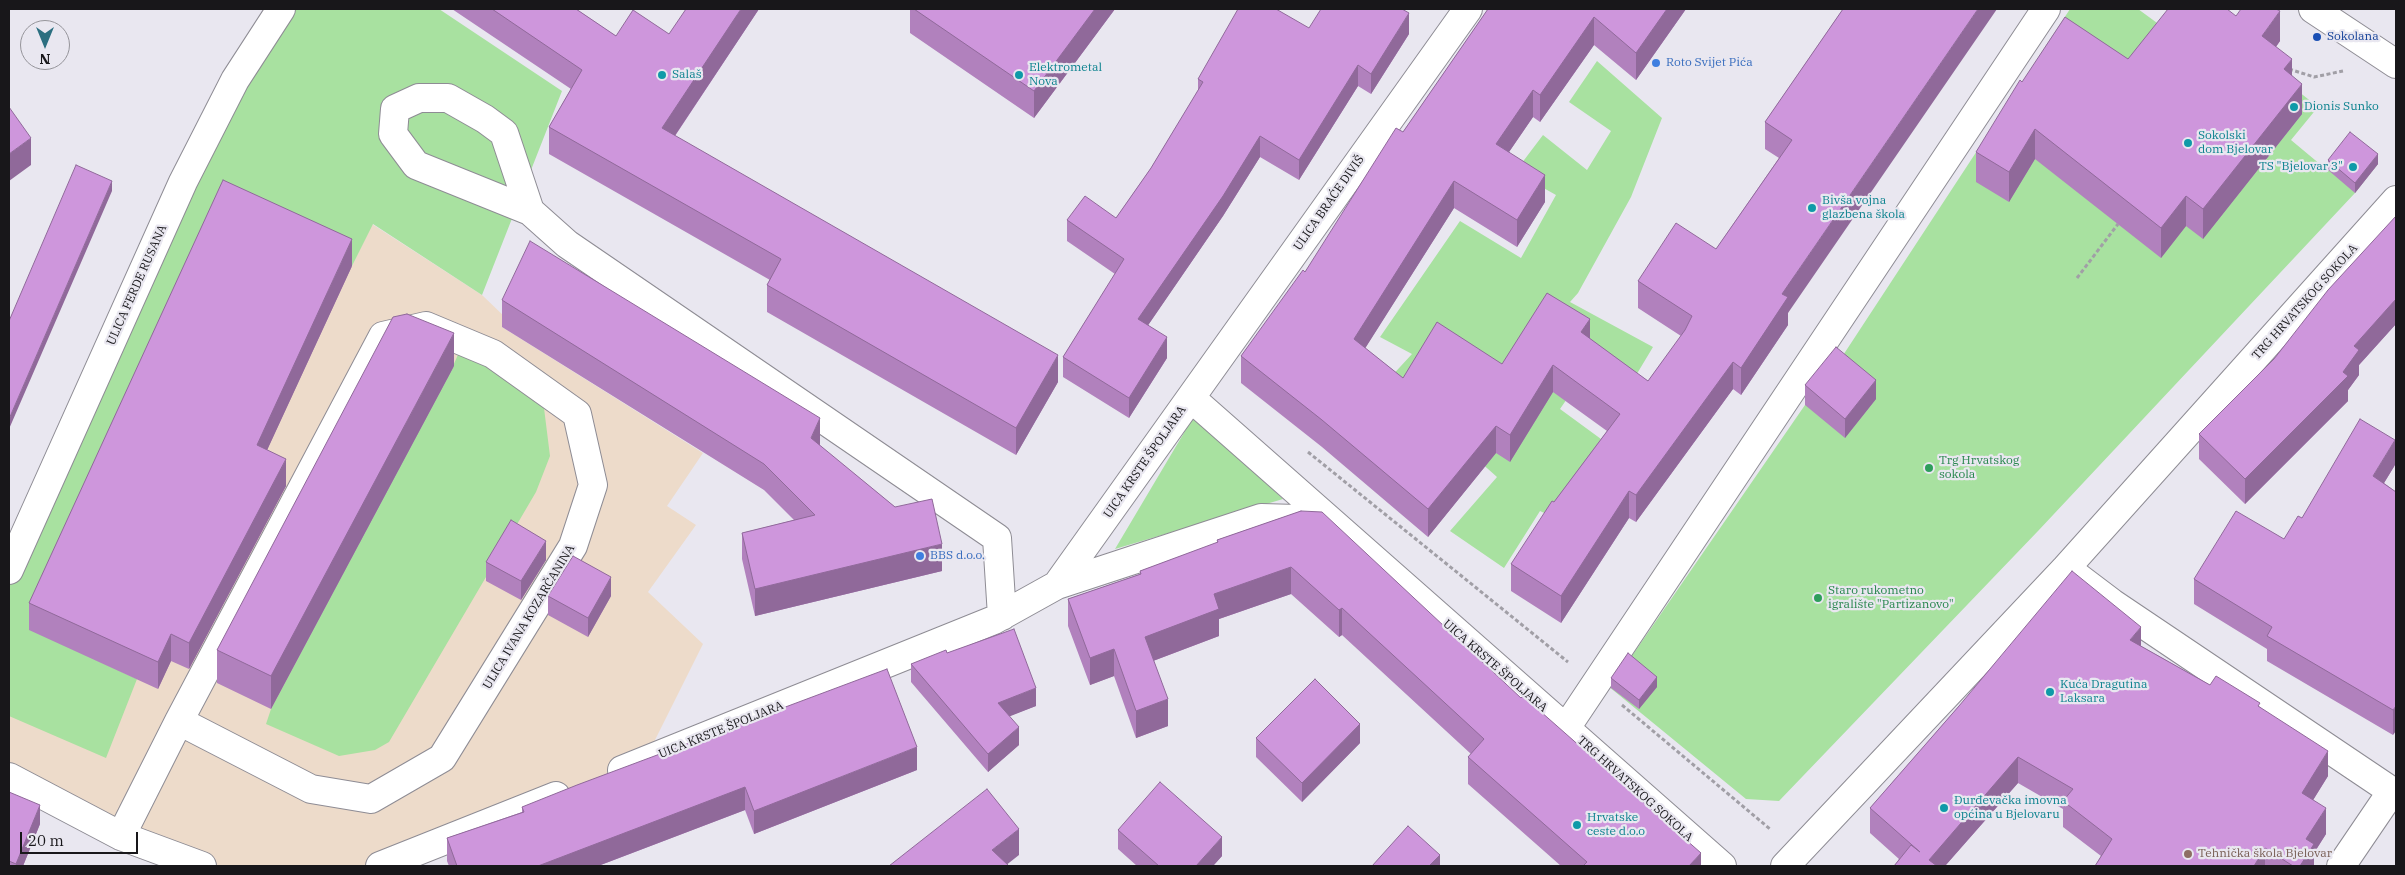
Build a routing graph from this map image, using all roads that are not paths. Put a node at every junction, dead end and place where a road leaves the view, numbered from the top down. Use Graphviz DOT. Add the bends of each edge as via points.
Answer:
graph roads {
  1 [pos="281,9"];
  2 [pos="1468,9"];
  3 [pos="2046,9"];
  4 [pos="2313,9"];
  5 [pos="2396,64"];
  6 [pos="2396,200"];
  7 [pos="530,211"];
  8 [pos="1191,398"];
  9 [pos="1334,526"];
  10 [pos="2066,568"];
  11 [pos="9,570"];
  12 [pos="1057,585"];
  13 [pos="1002,616"];
  14 [pos="179,721"];
  15 [pos="1566,728"];
  16 [pos="9,777"];
  17 [pos="2394,793"];
  18 [pos="121,836"];
  19 [pos="202,866"];
  20 [pos="380,866"];
  21 [pos="1722,866"];
  22 [pos="1785,866"];
  23 [pos="2341,866"];
  1 -- 11 [label="street, ULICA FERDE RUSANA" via="235,80 183,182"];
  2 -- 8 [label="street, ULICA BRAĆE DIVIŠ"];
  3 -- 15 [label="street, TRG HRVATSKOG SOKOLA"];
  4 -- 5 [label="street"];
  6 -- 10 [label="street, TRG HRVATSKOG SOKOLA"];
  7 -- 7 [label="street" via="416,165 393,134 395,109 418,98 448,98 504,133"];
  7 -- 13 [label="street" via="566,244 997,538"];
  8 -- 9 [label="street, UICA KRSTE ŠPOLJARA"];
  8 -- 12 [label="street, UICA KRSTE ŠPOLJARA"];
  9 -- 12 [label="street, UICA KRSTE ŠPOLJARA" via="1297,519 1261,518"];
  9 -- 15 [label="street, UICA KRSTE ŠPOLJARA"];
  10 -- 17 [label="street" via="2112,604"];
  10 -- 22 [label="street, TRG HRVATSKOG SOKOLA"];
  12 -- 13 [label="street, UICA KRSTE ŠPOLJARA"];
  13 -- 20 [label="street, UICA KRSTE ŠPOLJARA"];
  14 -- 14 [label="street, ULICA IVANA KOZARČANINA" via="383,336 426,326 492,354 576,414 593,485 573,546 442,758 371,799 311,790"];
  14 -- 18 [label="street, ULICA IVANA KOZARČANINA"];
  15 -- 21 [label="street, TRG HRVATSKOG SOKOLA"];
  16 -- 18 [label="street"];
  17 -- 23 [label="street"];
  18 -- 19 [label="street"];
}
